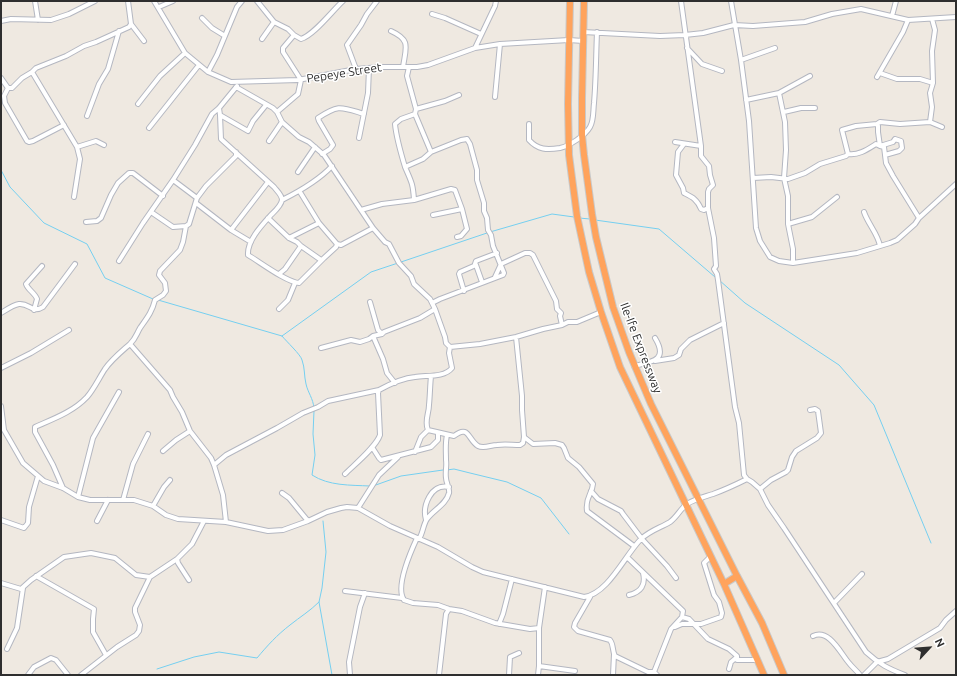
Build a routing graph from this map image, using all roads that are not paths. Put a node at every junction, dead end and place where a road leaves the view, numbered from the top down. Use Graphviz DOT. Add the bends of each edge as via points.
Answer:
graph roads {
  1 [pos="35,1"];
  2 [pos="95,1"];
  3 [pos="128,1"];
  4 [pos="154,1"];
  5 [pos="173,1"];
  6 [pos="242,1"];
  7 [pos="257,1"];
  8 [pos="343,1"];
  9 [pos="377,1"];
  10 [pos="496,1"];
  11 [pos="570,1"];
  12 [pos="584,1"];
  13 [pos="681,1"];
  14 [pos="731,1"];
  15 [pos="896,1"];
  16 [pos="159,7"];
  17 [pos="432,14"];
  18 [pos="892,16"];
  19 [pos="956,17"];
  20 [pos="202,18"];
  21 [pos="932,19"];
  22 [pos="38,20"];
  23 [pos="908,20"];
  24 [pos="1,21"];
  25 [pos="274,22"];
  26 [pos="131,24"];
  27 [pos="734,25"];
  28 [pos="119,31"];
  29 [pos="391,31"];
  30 [pos="583,32"];
  31 [pos="597,32"];
  32 [pos="481,34"];
  33 [pos="294,35"];
  34 [pos="685,35"];
  35 [pos="225,36"];
  36 [pos="262,39"];
  37 [pos="569,40"];
  38 [pos="144,41"];
  39 [pos="583,41"];
  40 [pos="500,44"];
  41 [pos="475,48"];
  42 [pos="687,48"];
  43 [pos="775,48"];
  44 [pos="185,53"];
  45 [pos="741,60"];
  46 [pos="200,65"];
  47 [pos="403,67"];
  48 [pos="408,67"];
  49 [pos="369,68"];
  50 [pos="356,69"];
  51 [pos="722,71"];
  52 [pos="32,72"];
  53 [pos="208,72"];
  54 [pos="810,76"];
  55 [pos="1,78"];
  56 [pos="301,80"];
  57 [pos="241,83"];
  58 [pos="933,83"];
  59 [pos="236,87"];
  60 [pos="8,88"];
  61 [pos="779,93"];
  62 [pos="459,95"];
  63 [pos="495,97"];
  64 [pos="746,100"];
  65 [pos="138,104"];
  66 [pos="266,105"];
  67 [pos="219,108"];
  68 [pos="815,108"];
  69 [pos="416,109"];
  70 [pos="277,112"];
  71 [pos="784,112"];
  72 [pos="364,114"];
  73 [pos="415,114"];
  74 [pos="220,115"];
  75 [pos="87,116"];
  76 [pos="282,122"];
  77 [pos="930,122"];
  78 [pos="528,124"];
  79 [pos="877,124"];
  80 [pos="64,125"];
  81 [pos="942,127"];
  82 [pos="149,128"];
  83 [pos="582,135"];
  84 [pos="359,138"];
  85 [pos="269,141"];
  86 [pos="675,142"];
  87 [pos="684,144"];
  88 [pos="569,145"];
  89 [pos="104,146"];
  90 [pos="701,146"];
  91 [pos="880,146"];
  92 [pos="77,147"];
  93 [pos="315,147"];
  94 [pos="236,152"];
  95 [pos="431,152"];
  96 [pos="322,154"];
  97 [pos="848,154"];
  98 [pos="885,155"];
  99 [pos="332,166"];
  100 [pos="405,167"];
  101 [pos="298,172"];
  102 [pos="753,178"];
  103 [pos="784,178"];
  104 [pos="173,180"];
  105 [pos="268,182"];
  106 [pos="956,184"];
  107 [pos="300,192"];
  108 [pos="163,196"];
  109 [pos="74,197"];
  110 [pos="838,197"];
  111 [pos="197,198"];
  112 [pos="282,200"];
  113 [pos="414,200"];
  114 [pos="196,203"];
  115 [pos="462,208"];
  116 [pos="708,208"];
  117 [pos="361,210"];
  118 [pos="151,212"];
  119 [pos="864,212"];
  120 [pos="433,215"];
  121 [pos="268,218"];
  122 [pos="919,218"];
  123 [pos="86,222"];
  124 [pos="319,224"];
  125 [pos="788,224"];
  126 [pos="186,226"];
  127 [pos="373,228"];
  128 [pos="231,230"];
  129 [pos="456,237"];
  130 [pos="289,238"];
  131 [pos="250,242"];
  132 [pos="337,244"];
  133 [pos="301,246"];
  134 [pos="880,246"];
  135 [pos="497,253"];
  136 [pos="321,260"];
  137 [pos="119,261"];
  138 [pos="793,263"];
  139 [pos="75,264"];
  140 [pos="501,264"];
  141 [pos="476,265"];
  142 [pos="42,266"];
  143 [pos="279,274"];
  144 [pos="495,277"];
  145 [pos="482,282"];
  146 [pos="295,283"];
  147 [pos="464,291"];
  148 [pos="370,302"];
  149 [pos="432,303"];
  150 [pos="279,309"];
  151 [pos="435,309"];
  152 [pos="34,310"];
  153 [pos="601,312"];
  154 [pos="1,313"];
  155 [pos="724,323"];
  156 [pos="562,325"];
  157 [pos="69,330"];
  158 [pos="382,334"];
  159 [pos="373,336"];
  160 [pos="516,337"];
  161 [pos="655,338"];
  162 [pos="130,344"];
  163 [pos="450,347"];
  164 [pos="321,348"];
  165 [pos="655,361"];
  166 [pos="633,364"];
  167 [pos="1,368"];
  168 [pos="620,368"];
  169 [pos="431,376"];
  170 [pos="395,383"];
  171 [pos="379,390"];
  172 [pos="119,392"];
  173 [pos="1,406"];
  174 [pos="810,410"];
  175 [pos="428,430"];
  176 [pos="190,431"];
  177 [pos="438,433"];
  178 [pos="3,434"];
  179 [pos="148,434"];
  180 [pos="447,435"];
  181 [pos="524,437"];
  182 [pos="372,447"];
  183 [pos="163,451"];
  184 [pos="415,452"];
  185 [pos="391,460"];
  186 [pos="214,465"];
  187 [pos="345,474"];
  188 [pos="38,476"];
  189 [pos="747,479"];
  190 [pos="170,480"];
  191 [pos="449,487"];
  192 [pos="63,488"];
  193 [pos="760,489"];
  194 [pos="591,491"];
  195 [pos="282,493"];
  196 [pos="78,497"];
  197 [pos="698,499"];
  198 [pos="108,500"];
  199 [pos="123,500"];
  200 [pos="685,505"];
  201 [pos="153,506"];
  202 [pos="358,508"];
  203 [pos="1,520"];
  204 [pos="426,520"];
  205 [pos="97,521"];
  206 [pos="204,521"];
  207 [pos="308,521"];
  208 [pos="226,522"];
  209 [pos="418,539"];
  210 [pos="642,539"];
  211 [pos="634,546"];
  212 [pos="627,557"];
  213 [pos="710,557"];
  214 [pos="177,559"];
  215 [pos="643,572"];
  216 [pos="862,574"];
  217 [pos="36,576"];
  218 [pos="737,576"];
  219 [pos="150,577"];
  220 [pos="676,578"];
  221 [pos="512,579"];
  222 [pos="189,580"];
  223 [pos="1,582"];
  224 [pos="724,584"];
  225 [pos="545,587"];
  226 [pos="23,588"];
  227 [pos="345,591"];
  228 [pos="365,593"];
  229 [pos="629,595"];
  230 [pos="590,596"];
  231 [pos="584,597"];
  232 [pos="402,598"];
  233 [pos="834,603"];
  234 [pos="586,605"];
  235 [pos="449,610"];
  236 [pos="956,611"];
  237 [pos="682,617"];
  238 [pos="693,623"];
  239 [pos="499,624"];
  240 [pos="539,628"];
  241 [pos="672,629"];
  242 [pos="813,636"];
  243 [pos="7,649"];
  244 [pos="519,653"];
  245 [pos="614,654"];
  246 [pos="106,655"];
  247 [pos="737,656"];
  248 [pos="758,660"];
  249 [pos="877,662"];
  250 [pos="539,666"];
  251 [pos="729,668"];
  252 [pos="575,671"];
  253 [pos="655,673"];
  254 [pos="28,675"];
  255 [pos="68,675"];
  256 [pos="81,675"];
  257 [pos="350,675"];
  258 [pos="439,675"];
  259 [pos="509,675"];
  260 [pos="538,675"];
  261 [pos="613,675"];
  262 [pos="764,675"];
  263 [pos="784,675"];
  264 [pos="860,675"];
  265 [pos="864,675"];
  266 [pos="905,675"];
  1 -- 22 [label="street"];
  2 -- 22 [label="street" via="51,20"];
  3 -- 26 [label="street"];
  4 -- 16 [label="street, Pepeye Street"];
  5 -- 16 [label="street"];
  6 -- 35 [label="street"];
  7 -- 25 [label="street"];
  8 -- 33 [label="street" via="305,38 301,39"];
  9 -- 50 [label="street" via="347,46"];
  10 -- 32 [label="street"];
  11 -- 37 [label="highway, Ile-Ife Expressway"];
  12 -- 30 [label="highway, Ile-Ife Expressway"];
  13 -- 34 [label="street"];
  14 -- 27 [label="street"];
  15 -- 18 [label="street"];
  16 -- 44 [label="street, Pepeye Street"];
  17 -- 32 [label="street"];
  18 -- 23 [label="street"];
  18 -- 27 [label="street" via="861,9 805,22"];
  19 -- 21 [label="street"];
  20 -- 35 [label="street"];
  21 -- 23 [label="street"];
  21 -- 58 [label="street" via="935,30 932,51"];
  22 -- 24 [label="street"];
  23 -- 58 [label="street" via="904,32 879,75 920,79"];
  25 -- 33 [label="street"];
  25 -- 36 [label="street"];
  26 -- 28 [label="street"];
  26 -- 38 [label="street"];
  27 -- 34 [label="street"];
  27 -- 45 [label="street"];
  28 -- 52 [label="street"];
  28 -- 75 [label="street" via="108,69 99,84"];
  29 -- 47 [label="street" via="401,36 405,42"];
  30 -- 31 [label="street"];
  30 -- 39 [label="highway, Ile-Ife Expressway"];
  31 -- 34 [label="street"];
  31 -- 83 [label="street" via="592,120 589,129"];
  32 -- 41 [label="street"];
  33 -- 56 [label="street" via="283,48 283,52"];
  34 -- 42 [label="street"];
  35 -- 53 [label="street"];
  37 -- 39 [label="street, Pepeye Street"];
  37 -- 40 [label="street, Pepeye Street"];
  37 -- 88 [label="highway, Ile-Ife Expressway"];
  39 -- 83 [label="highway, Ile-Ife Expressway"];
  40 -- 41 [label="street, Pepeye Street"];
  40 -- 63 [label="street"];
  41 -- 48 [label="street, Pepeye Street" via="428,65"];
  42 -- 51 [label="street" via="702,64"];
  42 -- 90 [label="street"];
  43 -- 45 [label="street"];
  44 -- 46 [label="street, Pepeye Street"];
  44 -- 65 [label="street" via="160,76"];
  45 -- 64 [label="street"];
  46 -- 53 [label="street, Pepeye Street"];
  46 -- 82 [label="street"];
  47 -- 48 [label="street, Pepeye Street"];
  47 -- 49 [label="street, Pepeye Street"];
  48 -- 69 [label="street" via="407,76"];
  49 -- 50 [label="street, Pepeye Street"];
  49 -- 72 [label="street"];
  50 -- 56 [label="street, Pepeye Street"];
  52 -- 60 [label="street" via="12,88"];
  52 -- 80 [label="street"];
  53 -- 57 [label="street, Pepeye Street" via="231,82"];
  54 -- 61 [label="street"];
  55 -- 60 [label="street"];
  56 -- 57 [label="street, Pepeye Street"];
  56 -- 70 [label="street" via="298,94"];
  57 -- 59 [label="street"];
  58 -- 77 [label="street" via="930,93"];
  59 -- 66 [label="street"];
  59 -- 67 [label="street"];
  60 -- 80 [label="street" via="4,96 6,103 27,141 33,141"];
  61 -- 64 [label="street"];
  61 -- 71 [label="street"];
  62 -- 69 [label="street"];
  64 -- 102 [label="street"];
  66 -- 70 [label="street"];
  66 -- 74 [label="street" via="248,131"];
  67 -- 74 [label="street"];
  67 -- 104 [label="street" via="212,114"];
  68 -- 71 [label="street"];
  69 -- 73 [label="street"];
  70 -- 76 [label="street"];
  71 -- 103 [label="street"];
  72 -- 84 [label="street"];
  72 -- 96 [label="street" via="333,108 318,118 333,145"];
  73 -- 95 [label="street"];
  73 -- 100 [label="street" via="395,124"];
  74 -- 94 [label="street" via="221,139"];
  76 -- 85 [label="street"];
  76 -- 93 [label="street"];
  77 -- 79 [label="street"];
  77 -- 81 [label="street"];
  78 -- 88 [label="street" via="529,140 535,146 542,149"];
  79 -- 91 [label="street"];
  79 -- 97 [label="street" via="842,130"];
  80 -- 92 [label="street"];
  83 -- 88 [label="street"];
  83 -- 166 [label="highway, Ile-Ife Expressway" via="592,214 601,259"];
  86 -- 87 [label="street"];
  87 -- 90 [label="street"];
  87 -- 116 [label="street" via="678,152 676,178 684,193 692,196 701,209"];
  88 -- 153 [label="highway, Ile-Ife Expressway" via="572,183 582,243"];
  89 -- 92 [label="street" via="96,141"];
  90 -- 116 [label="street" via="701,156 710,166 713,181 708,192"];
  91 -- 97 [label="street" via="876,144 864,151"];
  91 -- 98 [label="street" via="884,147"];
  91 -- 98 [label="street" via="895,139 901,141 902,148 899,151"];
  92 -- 109 [label="street" via="80,159"];
  93 -- 96 [label="street"];
  93 -- 101 [label="street"];
  94 -- 105 [label="street"];
  94 -- 111 [label="street" via="236,156"];
  95 -- 100 [label="street" via="424,159"];
  95 -- 135 [label="street" via="467,139 477,170 488,230"];
  96 -- 99 [label="street"];
  97 -- 103 [label="street" via="797,176"];
  98 -- 122 [label="street" via="893,176"];
  99 -- 107 [label="street"];
  99 -- 117 [label="street"];
  100 -- 113 [label="street" via="414,187"];
  102 -- 103 [label="street"];
  102 -- 138 [label="street" via="756,228 760,241 770,257 779,262"];
  103 -- 125 [label="street" via="788,196"];
  104 -- 108 [label="street"];
  104 -- 111 [label="street"];
  105 -- 112 [label="street" via="280,194"];
  105 -- 128 [label="street"];
  106 -- 122 [label="street"];
  107 -- 112 [label="street"];
  107 -- 124 [label="street"];
  108 -- 118 [label="street"];
  108 -- 123 [label="street" via="133,173 129,173 118,183 101,218"];
  110 -- 125 [label="street" via="812,217"];
  111 -- 114 [label="street"];
  112 -- 121 [label="street" via="280,206"];
  113 -- 115 [label="street" via="451,189 455,190"];
  113 -- 117 [label="street" via="382,204"];
  114 -- 126 [label="street" via="190,224"];
  114 -- 128 [label="street"];
  115 -- 120 [label="street"];
  115 -- 129 [label="street" via="467,229 461,236"];
  116 -- 155 [label="street" via="714,238 714,269 718,274"];
  117 -- 127 [label="street"];
  118 -- 126 [label="street" via="173,227"];
  118 -- 137 [label="street"];
  119 -- 134 [label="street"];
  121 -- 130 [label="street"];
  121 -- 131 [label="street"];
  122 -- 134 [label="street" via="897,240"];
  124 -- 130 [label="street"];
  124 -- 132 [label="street"];
  125 -- 138 [label="street"];
  126 -- 162 [label="street" via="180,250 160,271 159,275 165,283 166,291 155,300 153,311"];
  127 -- 132 [label="street" via="341,245"];
  127 -- 149 [label="street" via="389,244 414,284"];
  128 -- 131 [label="street"];
  130 -- 133 [label="street"];
  131 -- 143 [label="street" via="248,255"];
  132 -- 136 [label="street"];
  133 -- 136 [label="street"];
  133 -- 143 [label="street"];
  134 -- 138 [label="street" via="857,253"];
  135 -- 140 [label="street"];
  135 -- 141 [label="street" via="476,262"];
  136 -- 146 [label="street" via="299,283"];
  139 -- 152 [label="street" via="43,307"];
  140 -- 144 [label="street"];
  140 -- 144 [label="street" via="504,274"];
  140 -- 156 [label="street" via="525,253 533,255 561,313"];
  141 -- 145 [label="street"];
  141 -- 147 [label="street" via="460,272"];
  142 -- 152 [label="street" via="26,284 37,299"];
  143 -- 146 [label="street"];
  144 -- 145 [label="street"];
  145 -- 147 [label="street"];
  146 -- 150 [label="street" via="288,300"];
  147 -- 149 [label="street"];
  148 -- 158 [label="street" via="378,330"];
  149 -- 151 [label="street"];
  151 -- 158 [label="street"];
  151 -- 163 [label="street" via="446,343"];
  152 -- 154 [label="street" via="19,304"];
  153 -- 156 [label="street"];
  153 -- 168 [label="highway, Ile-Ife Expressway"];
  155 -- 165 [label="street" via="690,340 674,358"];
  155 -- 189 [label="street" via="744,475"];
  156 -- 160 [label="street"];
  157 -- 167 [label="street"];
  158 -- 159 [label="street"];
  159 -- 164 [label="street" via="360,342 351,340"];
  159 -- 170 [label="street" via="387,373"];
  160 -- 163 [label="street"];
  160 -- 181 [label="street"];
  161 -- 165 [label="street" via="659,351 658,359"];
  162 -- 176 [label="street" via="170,390"];
  162 -- 192 [label="street" via="115,356 80,404 35,427 35,432"];
  163 -- 169 [label="street" via="452,368"];
  165 -- 166 [label="street"];
  166 -- 168 [label="highway"];
  166 -- 197 [label="highway, Ile-Ife Expressway"];
  168 -- 200 [label="highway, Ile-Ife Expressway"];
  169 -- 170 [label="street" via="415,377"];
  169 -- 175 [label="street" via="426,422"];
  170 -- 171 [label="street"];
  171 -- 182 [label="street" via="380,435"];
  171 -- 186 [label="street" via="328,401 226,455"];
  172 -- 196 [label="street" via="92,438"];
  173 -- 178 [label="street"];
  174 -- 193 [label="street" via="818,411 821,433 796,451 786,472"];
  175 -- 177 [label="street"];
  175 -- 184 [label="street"];
  176 -- 183 [label="street"];
  176 -- 186 [label="street"];
  177 -- 180 [label="street"];
  177 -- 184 [label="street" via="438,440 431,447"];
  178 -- 188 [label="street" via="23,463"];
  179 -- 199 [label="street" via="133,464"];
  180 -- 181 [label="street" via="468,433 478,446 482,447 497,444 520,445"];
  180 -- 191 [label="street" via="445,472"];
  181 -- 194 [label="street" via="533,444 562,445 568,458 593,484"];
  182 -- 185 [label="street" via="381,460"];
  182 -- 187 [label="street"];
  184 -- 185 [label="street"];
  185 -- 202 [label="street"];
  186 -- 208 [label="street" via="223,495"];
  188 -- 192 [label="street"];
  188 -- 203 [label="street" via="26,526 24,528"];
  189 -- 193 [label="street"];
  189 -- 197 [label="street"];
  190 -- 201 [label="street"];
  191 -- 204 [label="street" via="449,495"];
  191 -- 204 [label="street" via="444,486 434,491 427,502 424,513"];
  192 -- 196 [label="street"];
  193 -- 233 [label="street" via="768,505"];
  194 -- 210 [label="street" via="598,500 621,511"];
  194 -- 211 [label="street" via="587,498 587,511"];
  195 -- 207 [label="street"];
  196 -- 198 [label="street"];
  197 -- 200 [label="street"];
  197 -- 218 [label="highway, Ile-Ife Expressway"];
  198 -- 199 [label="street"];
  198 -- 205 [label="street"];
  199 -- 201 [label="street" via="134,500"];
  200 -- 210 [label="street" via="678,515"];
  200 -- 213 [label="highway, Ile-Ife Expressway"];
  201 -- 206 [label="street" via="178,519"];
  202 -- 207 [label="street" via="334,510"];
  202 -- 209 [label="street"];
  204 -- 209 [label="street" via="422,535"];
  206 -- 208 [label="street"];
  206 -- 214 [label="street" via="192,544"];
  207 -- 208 [label="street" via="283,530 268,531"];
  209 -- 221 [label="street" via="438,547 472,567"];
  209 -- 232 [label="street" via="405,567"];
  210 -- 211 [label="street"];
  210 -- 220 [label="street"];
  211 -- 212 [label="street"];
  212 -- 215 [label="street"];
  212 -- 230 [label="street" via="603,587"];
  213 -- 224 [label="highway, Ile-Ife Expressway"];
  213 -- 238 [label="street" via="704,563 714,595 719,599 721,617 701,624"];
  214 -- 219 [label="street"];
  214 -- 222 [label="street"];
  215 -- 229 [label="street" via="644,585 635,594"];
  215 -- 237 [label="street" via="681,608"];
  216 -- 233 [label="street"];
  217 -- 219 [label="street" via="64,557 91,553 115,558 136,575"];
  217 -- 226 [label="street"];
  217 -- 246 [label="street" via="94,609 92,628"];
  218 -- 224 [label="highway"];
  218 -- 263 [label="highway, Ile-Ife Expressway" via="762,623"];
  219 -- 246 [label="street" via="135,608 140,625 139,631"];
  221 -- 225 [label="street"];
  221 -- 239 [label="street"];
  223 -- 226 [label="street" via="19,589"];
  224 -- 248 [label="highway, Ile-Ife Expressway"];
  225 -- 231 [label="street"];
  225 -- 240 [label="street"];
  226 -- 243 [label="street" via="17,628"];
  227 -- 228 [label="street"];
  228 -- 232 [label="street"];
  228 -- 257 [label="street" via="349,662"];
  230 -- 231 [label="street"];
  230 -- 234 [label="street"];
  231 -- 234 [label="street"];
  232 -- 235 [label="street" via="413,603 438,605"];
  233 -- 249 [label="street" via="866,652"];
  234 -- 245 [label="street" via="574,628 610,640 613,643"];
  235 -- 239 [label="street"];
  235 -- 258 [label="street" via="446,614"];
  236 -- 249 [label="street" via="940,628 888,659"];
  237 -- 238 [label="street"];
  237 -- 241 [label="street"];
  238 -- 241 [label="street"];
  238 -- 247 [label="street" via="708,639"];
  239 -- 240 [label="street"];
  240 -- 250 [label="street"];
  241 -- 253 [label="street"];
  242 -- 264 [label="street" via="816,634 829,639"];
  244 -- 259 [label="street" via="510,657"];
  245 -- 253 [label="street" via="648,672"];
  245 -- 261 [label="street"];
  246 -- 256 [label="street"];
  247 -- 248 [label="street" via="739,661"];
  247 -- 251 [label="street"];
  248 -- 262 [label="highway, Ile-Ife Expressway"];
  249 -- 265 [label="street"];
  249 -- 266 [label="street"];
  250 -- 252 [label="street"];
  250 -- 260 [label="street"];
  254 -- 255 [label="street" via="34,667 51,658 56,660"];
}
